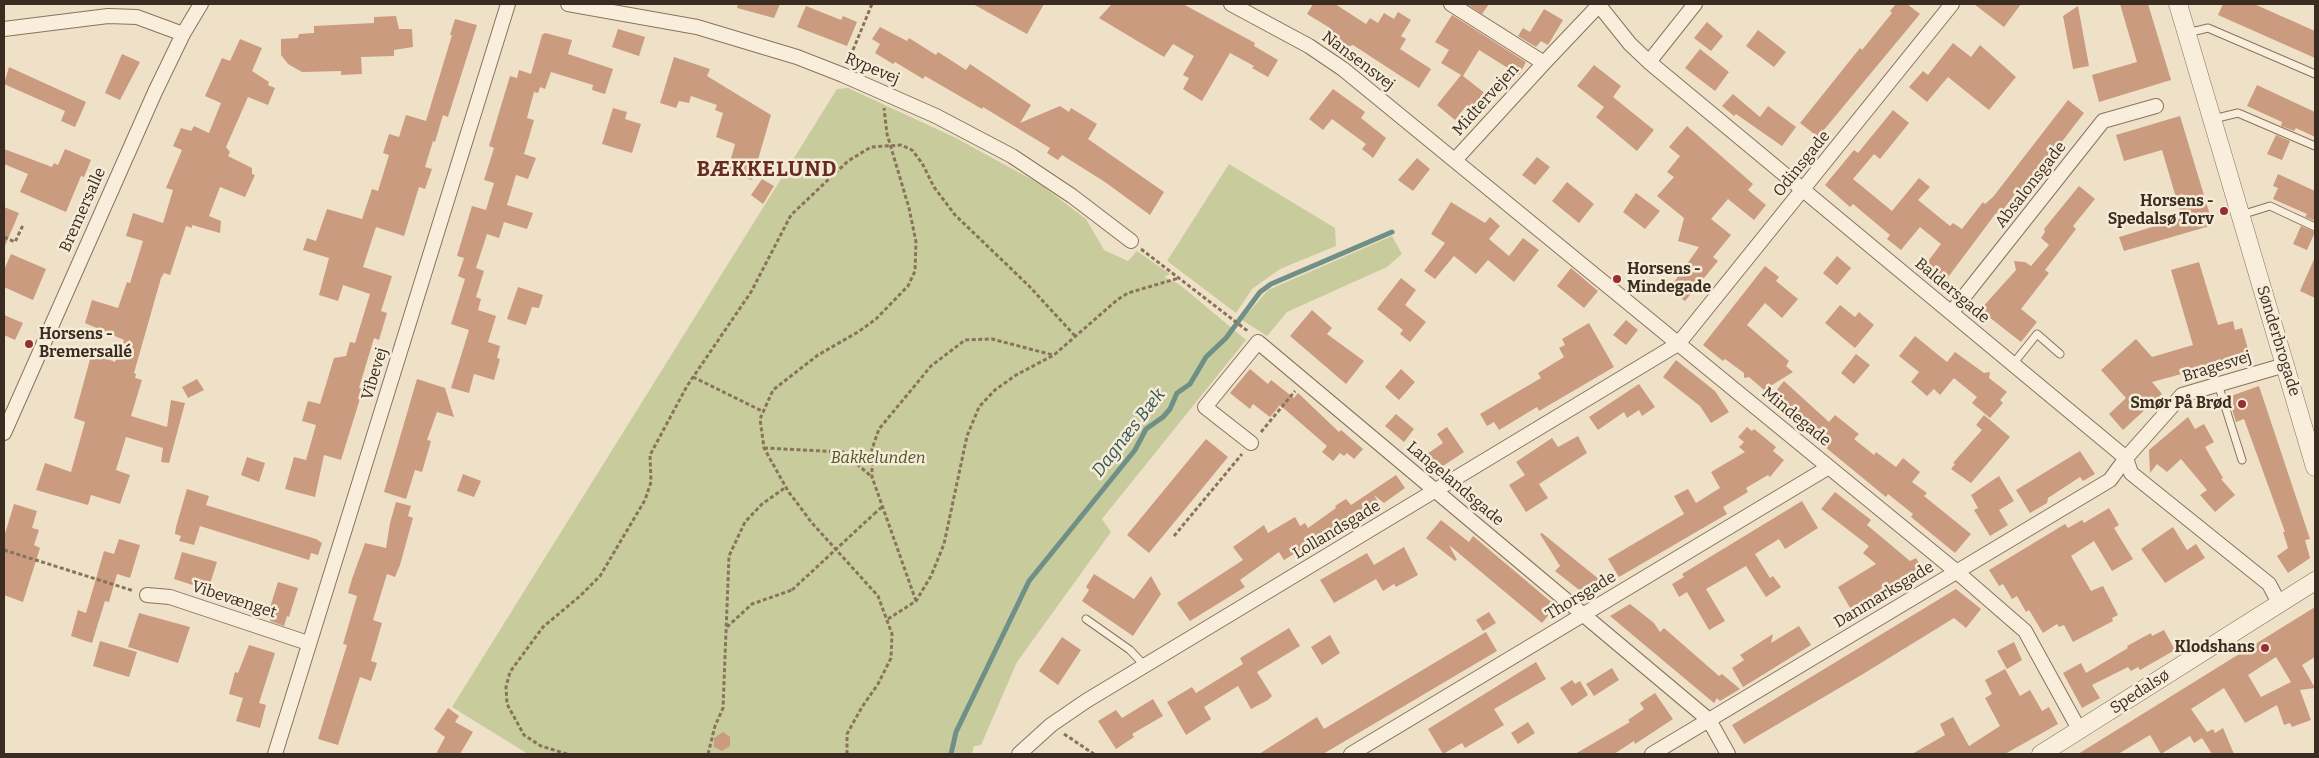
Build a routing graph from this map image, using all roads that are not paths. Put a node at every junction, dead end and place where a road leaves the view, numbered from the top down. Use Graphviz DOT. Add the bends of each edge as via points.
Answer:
graph roads {
  1 [pos="202,4"];
  2 [pos="508,4"];
  3 [pos="568,4"];
  4 [pos="1231,4"];
  5 [pos="1451,4"];
  6 [pos="1599,4"];
  7 [pos="1695,4"];
  8 [pos="1952,4"];
  9 [pos="2178,4"];
  10 [pos="108,10"];
  11 [pos="4,29"];
  12 [pos="183,34"];
  13 [pos="2187,34"];
  14 [pos="1544,62"];
  15 [pos="1649,62"];
  16 [pos="2315,74"];
  17 [pos="2156,106"];
  18 [pos="2212,120"];
  19 [pos="2315,146"];
  20 [pos="1455,160"];
  21 [pos="1804,190"];
  22 [pos="2240,215"];
  23 [pos="2315,227"];
  24 [pos="1130,241"];
  25 [pos="1951,313"];
  26 [pos="1678,344"];
  27 [pos="2060,354"];
  28 [pos="2012,364"];
  29 [pos="2285,365"];
  30 [pos="2218,384"];
  31 [pos="4,433"];
  32 [pos="1251,443"];
  33 [pos="2126,458"];
  34 [pos="2242,460"];
  35 [pos="1828,467"];
  36 [pos="2315,467"];
  37 [pos="1436,491"];
  38 [pos="1957,572"];
  39 [pos="2315,581"];
  40 [pos="148,595"];
  41 [pos="2279,602"];
  42 [pos="1584,614"];
  43 [pos="1086,619"];
  44 [pos="308,643"];
  45 [pos="1145,666"];
  46 [pos="1709,720"];
  47 [pos="2080,730"];
  48 [pos="275,754"];
  49 [pos="1019,754"];
  50 [pos="1352,754"];
  51 [pos="1652,754"];
  52 [pos="1728,754"];
  53 [pos="2041,754"];
  1 -- 12 [label="street, Bremersalle"];
  2 -- 44 [label="street, Vibevej"];
  3 -- 24 [label="street, Rypevej" via="697,27 843,74 936,116 1012,156 1072,196"];
  4 -- 20 [label="street, Nansensvej" via="1344,69"];
  5 -- 14 [label="street, Midtervejen"];
  6 -- 14 [label="street, Midtervejen"];
  6 -- 15 [label="street, Baldersgade" via="1630,44"];
  7 -- 15 [label="street"];
  8 -- 21 [label="street, Odinsgade"];
  9 -- 13 [label="street, Sønderbrogade"];
  10 -- 11 [label="street"];
  10 -- 12 [label="street"];
  12 -- 31 [label="street, Bremersalle"];
  13 -- 16 [label="lane" via="2208,28"];
  13 -- 18 [label="street, Sønderbrogade"];
  14 -- 20 [label="street, Midtervejen"];
  15 -- 21 [label="street, Baldersgade"];
  17 -- 25 [label="street, Absalonsgade" via="2103,121"];
  18 -- 19 [label="lane" via="2238,113"];
  18 -- 22 [label="street, Sønderbrogade"];
  20 -- 26 [label="street, Mindegade"];
  21 -- 25 [label="street, Baldersgade"];
  21 -- 26 [label="street, Odinsgade"];
  22 -- 23 [label="lane" via="2270,206"];
  22 -- 29 [label="street, Sønderbrogade"];
  25 -- 28 [label="street, Baldersgade"];
  26 -- 35 [label="street, Mindegade"];
  26 -- 37 [label="street, Lollandsgade"];
  27 -- 28 [label="lane" via="2037,334"];
  28 -- 33 [label="street, Baldersgade"];
  29 -- 30 [label="street, Bragesvej"];
  29 -- 36 [label="street, Sønderbrogade"];
  30 -- 33 [label="street, Bragesvej" via="2182,395"];
  30 -- 34 [label="lane"];
  32 -- 37 [label="street, Langelandsgade" via="1205,407 1258,342"];
  33 -- 38 [label="street, Danmarksgade" via="2110,480"];
  33 -- 41 [label="street, Baldersgade" via="2131,473 2269,584"];
  35 -- 38 [label="street, Mindegade"];
  35 -- 42 [label="street, Thorsgade"];
  37 -- 42 [label="street, Langelandsgade"];
  37 -- 45 [label="street, Lollandsgade"];
  38 -- 46 [label="street, Danmarksgade"];
  38 -- 47 [label="street, Mindegade" via="2025,631"];
  39 -- 41 [label="street, Spedalsø"];
  40 -- 44 [label="street, Vibevænget" via="170,597"];
  41 -- 47 [label="street, Spedalsø"];
  42 -- 46 [label="street, Langelandsgade"];
  42 -- 50 [label="street, Thorsgade"];
  43 -- 45 [label="lane" via="1130,650"];
  44 -- 48 [label="street, Vibevej"];
  45 -- 49 [label="street, Lollandsgade" via="1051,725"];
  46 -- 51 [label="street, Danmarksgade"];
  46 -- 52 [label="street, Langelandsgade"];
  47 -- 53 [label="street, Spedalsø"];
}
